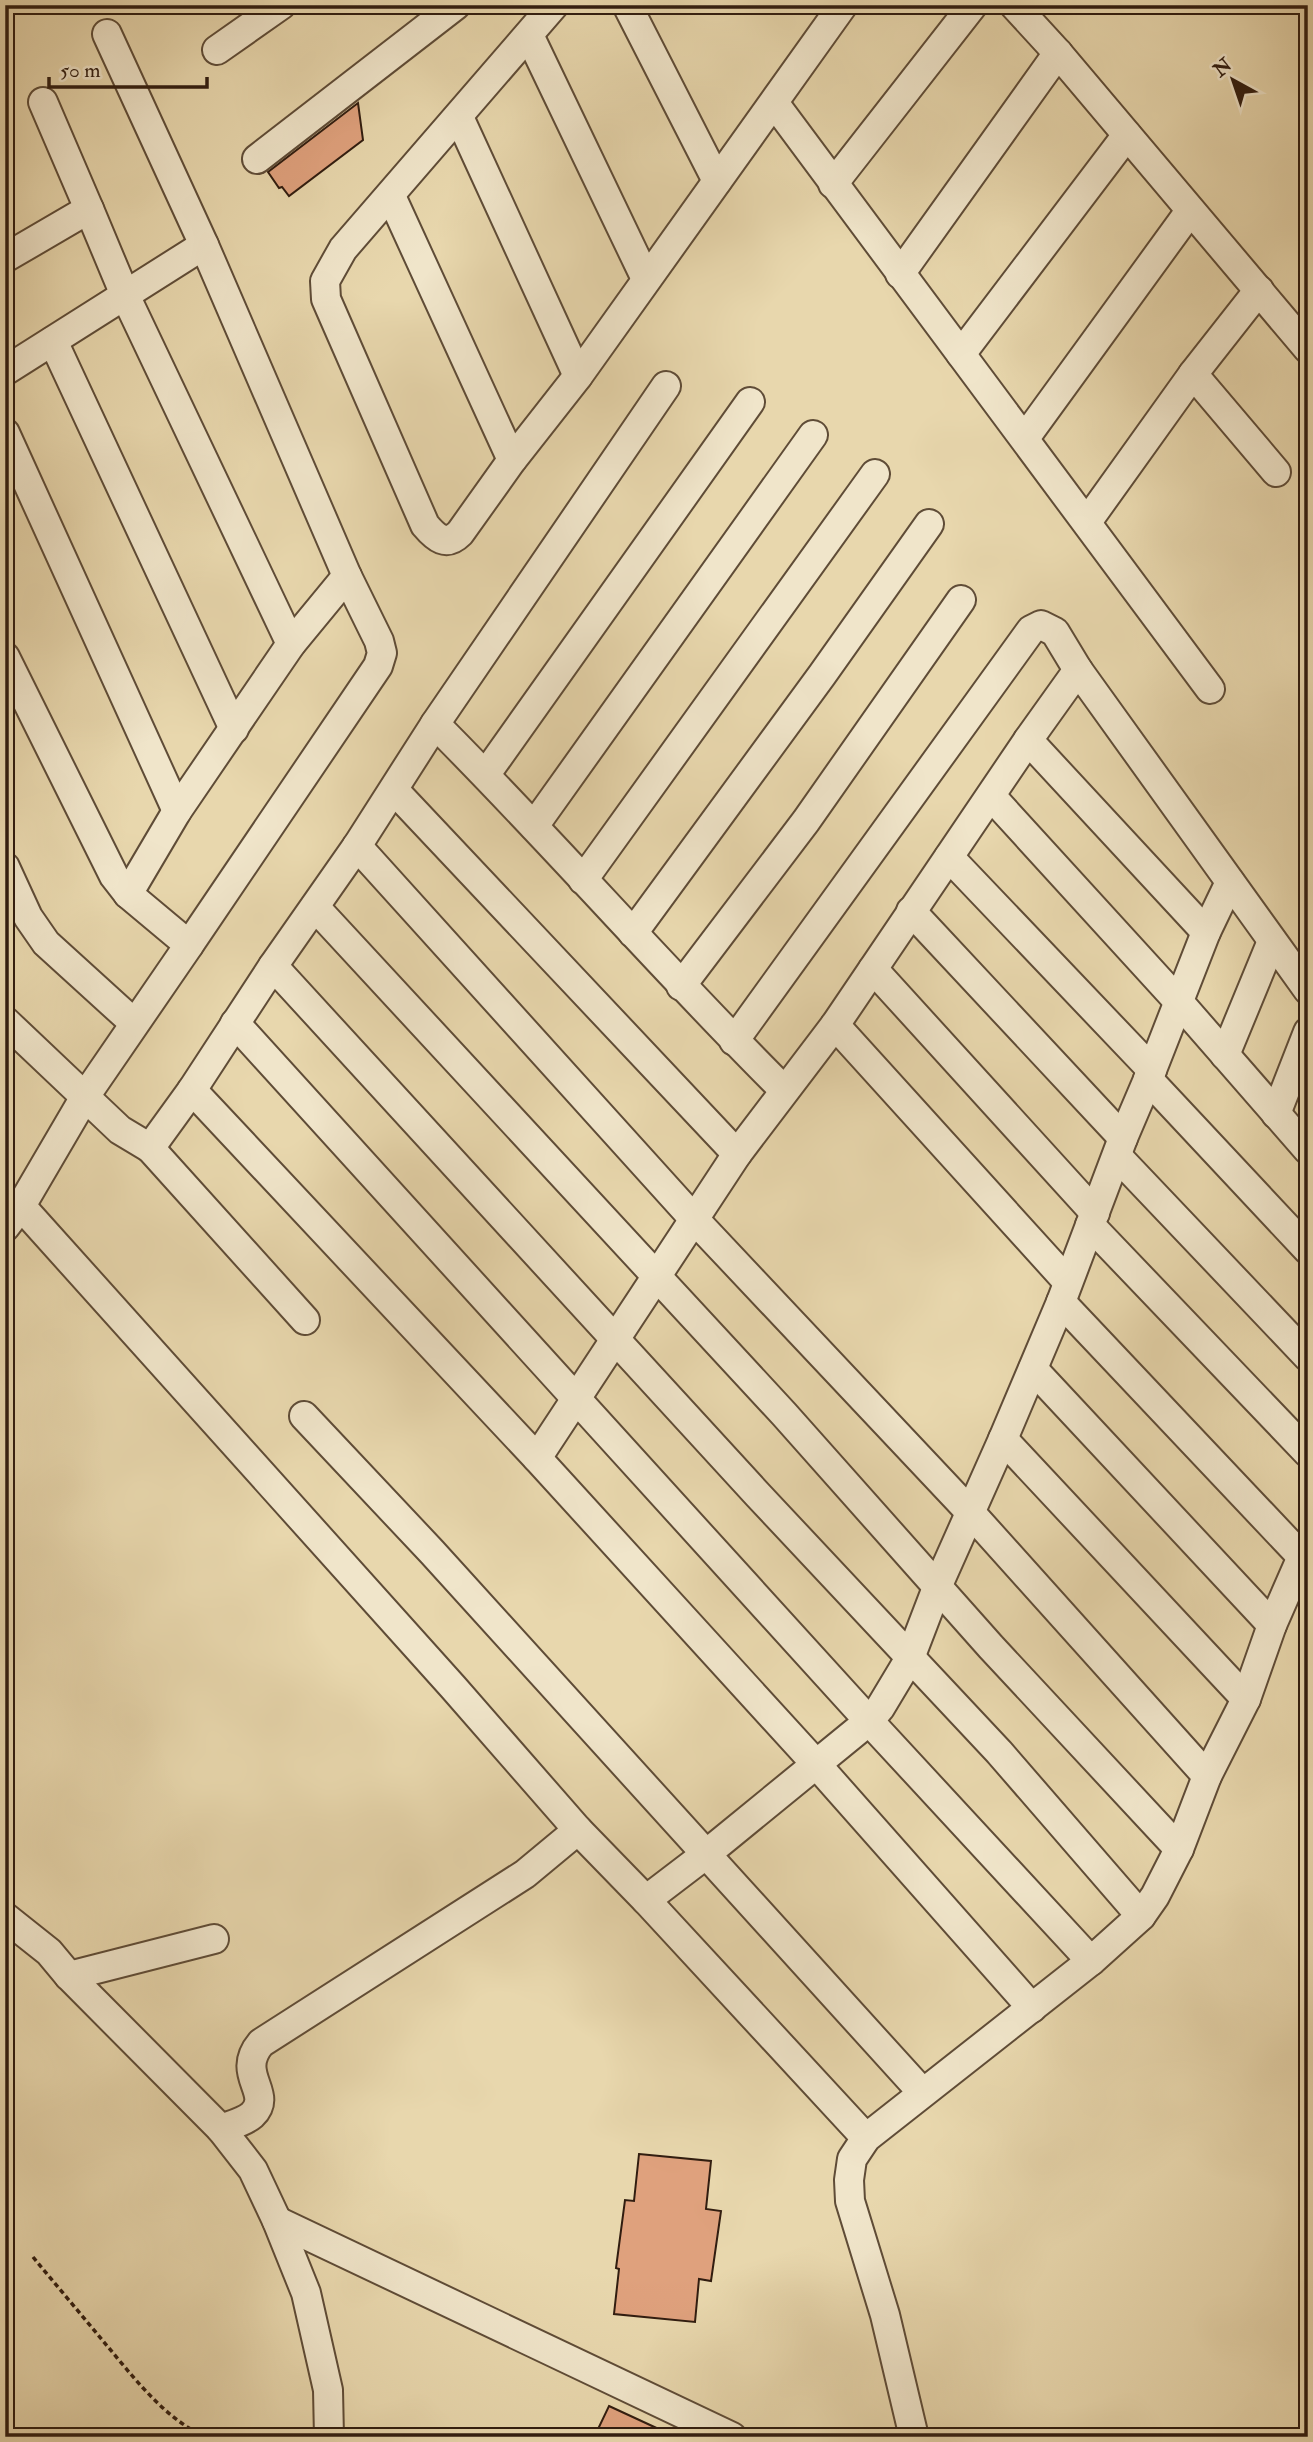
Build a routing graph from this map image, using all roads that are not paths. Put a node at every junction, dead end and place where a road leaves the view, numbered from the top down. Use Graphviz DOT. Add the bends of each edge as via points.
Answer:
graph roads {
  1 [pos="281,5"];
  2 [pos="456,5"];
  3 [pos="554,5"];
  4 [pos="627,5"];
  5 [pos="844,5"];
  6 [pos="973,5"];
  7 [pos="1014,5"];
  8 [pos="107,34"];
  9 [pos="528,35"];
  10 [pos="217,50"];
  11 [pos="1058,53"];
  12 [pos="43,102"];
  13 [pos="775,104"];
  14 [pos="459,117"];
  15 [pos="1127,135"];
  16 [pos="257,159"];
  17 [pos="717,181"];
  18 [pos="833,184"];
  19 [pos="391,196"];
  20 [pos="89,209"];
  21 [pos="1190,211"];
  22 [pos="204,246"];
  23 [pos="5,258"];
  24 [pos="900,274"];
  25 [pos="646,279"];
  26 [pos="1259,290"];
  27 [pos="125,295"];
  28 [pos="53,341"];
  29 [pos="1308,349"];
  30 [pos="961,354"];
  31 [pos="5,371"];
  32 [pos="1193,374"];
  33 [pos="578,376"];
  34 [pos="666,386"];
  35 [pos="750,402"];
  36 [pos="5,433"];
  37 [pos="813,435"];
  38 [pos="1025,438"];
  39 [pos="512,460"];
  40 [pos="1276,472"];
  41 [pos="875,474"];
  42 [pos="1087,522"];
  43 [pos="929,524"];
  44 [pos="347,576"];
  45 [pos="961,600"];
  46 [pos="291,643"];
  47 [pos="5,657"];
  48 [pos="1078,670"];
  49 [pos="1210,690"];
  50 [pos="435,723"];
  51 [pos="234,729"];
  52 [pos="1028,740"];
  53 [pos="486,774"];
  54 [pos="394,790"];
  55 [pos="991,796"];
  56 [pos="177,811"];
  57 [pos="534,826"];
  58 [pos="357,846"];
  59 [pos="949,857"];
  60 [pos="5,867"];
  61 [pos="583,880"];
  62 [pos="1230,882"];
  63 [pos="128,894"];
  64 [pos="315,907"];
  65 [pos="911,911"];
  66 [pos="1206,932"];
  67 [pos="633,933"];
  68 [pos="1272,941"];
  69 [pos="189,945"];
  70 [pos="273,966"];
  71 [pos="873,969"];
  72 [pos="681,986"];
  73 [pos="1308,990"];
  74 [pos="1180,1002"];
  75 [pos="5,1021"];
  76 [pos="134,1023"];
  77 [pos="235,1023"];
  78 [pos="835,1025"];
  79 [pos="1308,1032"];
  80 [pos="734,1041"];
  81 [pos="1225,1055"];
  82 [pos="1150,1075"];
  83 [pos="192,1090"];
  84 [pos="784,1090"];
  85 [pos="86,1095"];
  86 [pos="1276,1114"];
  87 [pos="1120,1147"];
  88 [pos="150,1148"];
  89 [pos="1308,1150"];
  90 [pos="737,1154"];
  91 [pos="13,1216"];
  92 [pos="694,1219"];
  93 [pos="1093,1219"];
  94 [pos="1308,1250"];
  95 [pos="655,1276"];
  96 [pos="1064,1292"];
  97 [pos="305,1320"];
  98 [pos="615,1338"];
  99 [pos="1308,1357"];
  100 [pos="1033,1369"];
  101 [pos="576,1400"];
  102 [pos="304,1416"];
  103 [pos="1003,1439"];
  104 [pos="1308,1453"];
  105 [pos="537,1458"];
  106 [pos="970,1512"];
  107 [pos="1305,1550"];
  108 [pos="938,1585"];
  109 [pos="1272,1625"];
  110 [pos="910,1658"];
  111 [pos="1246,1699"];
  112 [pos="869,1721"];
  113 [pos="817,1765"];
  114 [pos="1208,1776"];
  115 [pos="578,1830"];
  116 [pos="1179,1849"];
  117 [pos="705,1855"];
  118 [pos="646,1900"];
  119 [pos="1141,1916"];
  120 [pos="5,1917"];
  121 [pos="214,1940"];
  122 [pos="1091,1961"];
  123 [pos="69,1976"];
  124 [pos="1032,2008"];
  125 [pos="922,2092"];
  126 [pos="221,2129"];
  127 [pos="866,2138"];
  128 [pos="277,2221"];
  129 [pos="329,2437"];
  130 [pos="732,2437"];
  131 [pos="914,2437"];
  1 -- 10 [label="street"];
  2 -- 16 [label="street"];
  3 -- 9 [label="street"];
  4 -- 17 [label="street"];
  5 -- 13 [label="street"];
  6 -- 18 [label="street"];
  7 -- 11 [label="street"];
  8 -- 22 [label="street"];
  9 -- 14 [label="street"];
  9 -- 25 [label="street"];
  11 -- 15 [label="street"];
  11 -- 24 [label="street"];
  12 -- 20 [label="street"];
  13 -- 17 [label="street"];
  13 -- 18 [label="street"];
  14 -- 19 [label="street"];
  14 -- 33 [label="street"];
  15 -- 21 [label="street"];
  15 -- 30 [label="street"];
  17 -- 25 [label="street"];
  18 -- 24 [label="street"];
  19 -- 39 [label="street"];
  19 -- 39 [label="street" via="331,267 325,281 326,299 425,525 437,539 454,539"];
  20 -- 23 [label="street"];
  20 -- 27 [label="street"];
  21 -- 26 [label="street"];
  21 -- 38 [label="street"];
  22 -- 27 [label="street"];
  22 -- 44 [label="street"];
  24 -- 30 [label="street"];
  25 -- 33 [label="street"];
  26 -- 29 [label="street"];
  26 -- 32 [label="street"];
  27 -- 28 [label="street"];
  27 -- 46 [label="street"];
  28 -- 31 [label="street"];
  28 -- 51 [label="street"];
  30 -- 38 [label="street"];
  32 -- 40 [label="street"];
  32 -- 42 [label="street"];
  33 -- 39 [label="street"];
  34 -- 50 [label="street"];
  35 -- 53 [label="street"];
  36 -- 56 [label="street"];
  37 -- 57 [label="street"];
  38 -- 42 [label="street"];
  41 -- 61 [label="street"];
  42 -- 49 [label="street"];
  43 -- 67 [label="street"];
  44 -- 46 [label="street"];
  44 -- 69 [label="street" via="379,641 378,666"];
  45 -- 72 [label="street" via="806,821"];
  46 -- 51 [label="street"];
  47 -- 63 [label="street" via="105,860"];
  48 -- 52 [label="street"];
  48 -- 62 [label="street"];
  48 -- 80 [label="street" via="1055,632 1041,625 1031,631"];
  50 -- 53 [label="street"];
  50 -- 54 [label="street"];
  51 -- 56 [label="street"];
  52 -- 55 [label="street"];
  52 -- 66 [label="street"];
  53 -- 57 [label="street"];
  54 -- 58 [label="street"];
  54 -- 90 [label="street"];
  55 -- 59 [label="street"];
  55 -- 74 [label="street"];
  56 -- 63 [label="street"];
  57 -- 61 [label="street"];
  58 -- 64 [label="street"];
  58 -- 92 [label="street"];
  59 -- 65 [label="street"];
  59 -- 82 [label="street"];
  60 -- 76 [label="street" via="46,943"];
  61 -- 67 [label="street"];
  62 -- 66 [label="street"];
  62 -- 68 [label="street"];
  63 -- 69 [label="street"];
  64 -- 70 [label="street"];
  64 -- 95 [label="street"];
  65 -- 71 [label="street"];
  65 -- 87 [label="street"];
  66 -- 74 [label="street"];
  67 -- 72 [label="street"];
  68 -- 73 [label="street"];
  68 -- 81 [label="street"];
  69 -- 76 [label="street"];
  70 -- 77 [label="street"];
  70 -- 98 [label="street"];
  71 -- 78 [label="street"];
  71 -- 93 [label="street"];
  72 -- 80 [label="street"];
  74 -- 81 [label="street"];
  74 -- 82 [label="street"];
  75 -- 85 [label="street"];
  76 -- 85 [label="street"];
  77 -- 83 [label="street"];
  77 -- 101 [label="street"];
  78 -- 84 [label="street"];
  78 -- 96 [label="street"];
  79 -- 86 [label="street"];
  80 -- 84 [label="street"];
  81 -- 86 [label="street"];
  82 -- 87 [label="street"];
  82 -- 94 [label="street"];
  83 -- 88 [label="street"];
  83 -- 105 [label="street"];
  84 -- 90 [label="street"];
  85 -- 88 [label="street" via="120,1129"];
  85 -- 91 [label="street"];
  86 -- 89 [label="street"];
  87 -- 93 [label="street"];
  87 -- 99 [label="street"];
  88 -- 97 [label="street"];
  90 -- 92 [label="street"];
  91 -- 115 [label="street" via="453,1687"];
  92 -- 95 [label="street"];
  92 -- 106 [label="street"];
  93 -- 96 [label="street"];
  93 -- 104 [label="street"];
  95 -- 98 [label="street"];
  95 -- 108 [label="street"];
  96 -- 100 [label="street"];
  96 -- 107 [label="street"];
  98 -- 101 [label="street"];
  98 -- 110 [label="street"];
  100 -- 103 [label="street"];
  100 -- 109 [label="street"];
  101 -- 105 [label="street"];
  101 -- 112 [label="street"];
  102 -- 117 [label="street"];
  103 -- 106 [label="street"];
  103 -- 111 [label="street"];
  105 -- 113 [label="street"];
  106 -- 108 [label="street"];
  106 -- 114 [label="street"];
  107 -- 109 [label="street"];
  108 -- 110 [label="street"];
  108 -- 116 [label="street"];
  109 -- 111 [label="street"];
  110 -- 112 [label="street"];
  110 -- 119 [label="street" via="999,1752"];
  111 -- 114 [label="street"];
  112 -- 113 [label="street"];
  112 -- 122 [label="street"];
  113 -- 117 [label="street"];
  113 -- 124 [label="street"];
  114 -- 116 [label="street"];
  115 -- 118 [label="street"];
  115 -- 126 [label="street" via="525,1874 261,2043 250,2059 260,2098 257,2108 250,2117"];
  116 -- 119 [label="street"];
  117 -- 118 [label="street"];
  117 -- 125 [label="street"];
  118 -- 127 [label="street"];
  119 -- 122 [label="street"];
  120 -- 123 [label="street" via="49,1952"];
  121 -- 123 [label="street"];
  122 -- 124 [label="street"];
  123 -- 126 [label="street"];
  124 -- 125 [label="street"];
  125 -- 127 [label="street"];
  126 -- 128 [label="street" via="253,2170"];
  127 -- 131 [label="street" via="852,2159 850,2202 885,2315"];
  128 -- 129 [label="street" via="306,2293 328,2390"];
  128 -- 130 [label="street"];
}
